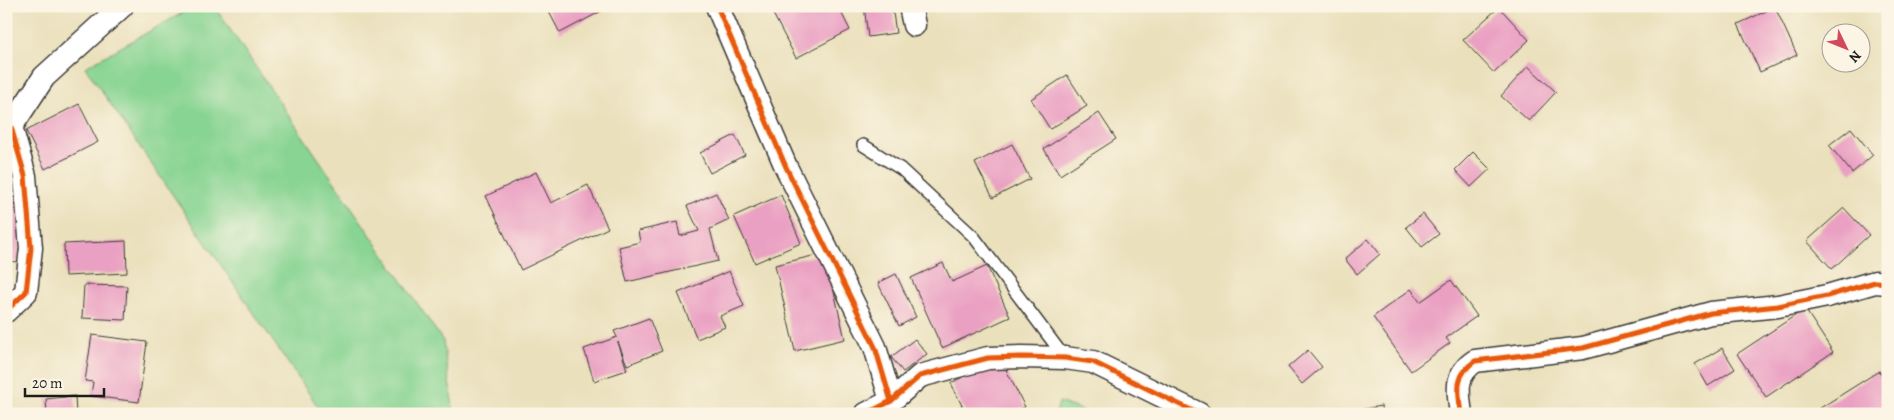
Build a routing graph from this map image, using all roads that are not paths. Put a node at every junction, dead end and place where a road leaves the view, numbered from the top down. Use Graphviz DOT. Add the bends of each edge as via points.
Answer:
graph roads {
  1 [pos="122,6"];
  2 [pos="717,6"];
  3 [pos="9,126"];
  4 [pos="862,145"];
  5 [pos="1888,283"];
  6 [pos="6,311"];
  7 [pos="1065,358"];
  8 [pos="891,401"];
  9 [pos="866,414"];
  10 [pos="1198,414"];
  11 [pos="1461,414"];
  1 -- 3 [label="street" via="44,78"];
  2 -- 8 [label="street" via="786,167 875,347"];
  3 -- 6 [label="street" via="25,176 31,248 26,292"];
  4 -- 7 [label="lane" via="900,169 974,237"];
  5 -- 11 [label="street" via="1875,282 1778,306 1711,313 1584,348 1475,360 1459,377"];
  7 -- 8 [label="street" via="988,358 920,376"];
  7 -- 10 [label="street" via="1093,362"];
  8 -- 9 [label="street"];
}
